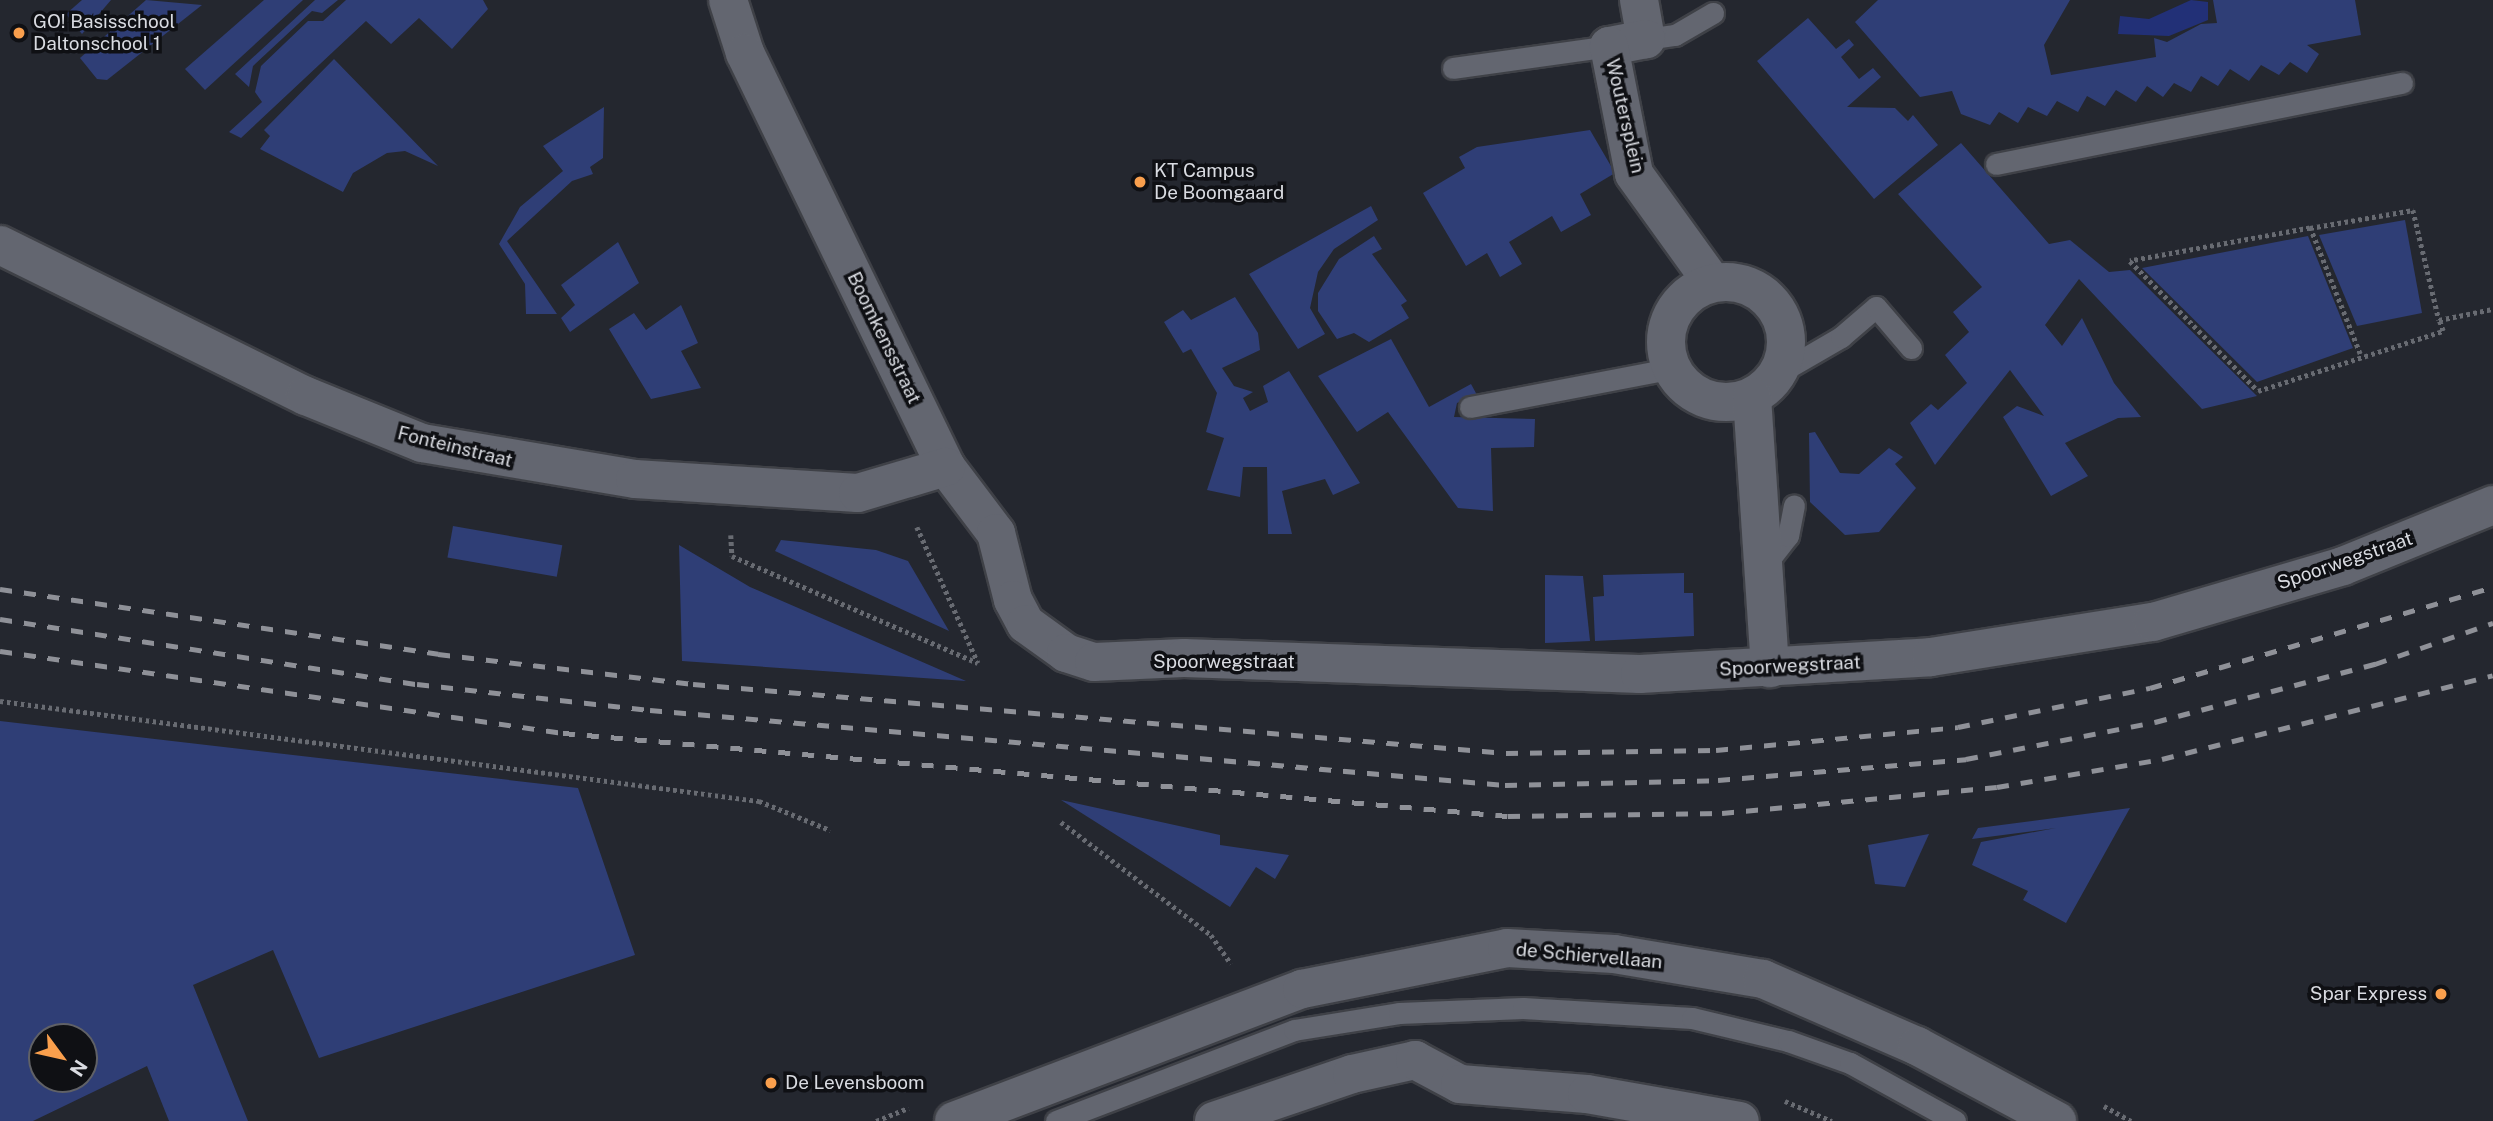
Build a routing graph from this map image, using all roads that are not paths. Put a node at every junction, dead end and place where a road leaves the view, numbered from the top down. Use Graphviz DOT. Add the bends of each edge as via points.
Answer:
graph roads {
  1 [pos="728,0"];
  2 [pos="1639,0"];
  3 [pos="1713,13"];
  4 [pos="1627,42"];
  5 [pos="1453,68"];
  6 [pos="2402,83"];
  7 [pos="1996,164"];
  8 [pos="0,245"];
  9 [pos="1712,282"];
  10 [pos="1911,348"];
  11 [pos="1670,369"];
  12 [pos="1766,385"];
  13 [pos="1471,407"];
  14 [pos="946,467"];
  15 [pos="2493,505"];
  16 [pos="1794,506"];
  17 [pos="1764,567"];
  18 [pos="1066,653"];
  19 [pos="1770,668"];
  20 [pos="954,1121"];
  21 [pos="1056,1121"];
  22 [pos="1214,1121"];
  23 [pos="1740,1121"];
  24 [pos="1955,1121"];
  25 [pos="2057,1121"];
  1 -- 14 [label="street, Boomkensstraat" via="745,53"];
  2 -- 4 [label="street, Woutersplein"];
  3 -- 4 [label="lane" via="1675,35"];
  4 -- 5 [label="lane"];
  4 -- 9 [label="street, Woutersplein" via="1634,174"];
  6 -- 7 [label="lane"];
  8 -- 14 [label="street, Fonteinstraat" via="306,396 422,443 635,479 858,494"];
  9 -- 11 [label="street" via="1681,300 1670,322 1665,333"];
  9 -- 12 [label="street" via="1740,282 1766,295 1783,318 1787,346"];
  10 -- 12 [label="lane" via="1876,307 1841,337"];
  11 -- 12 [label="street" via="1684,388 1705,400 1729,404"];
  11 -- 13 [label="lane"];
  12 -- 17 [label="street"];
  14 -- 18 [label="street, Boomkensstraat" via="996,533 1013,600 1026,624"];
  15 -- 19 [label="street, Spoorwegstraat" via="2343,566 2153,622 1931,657"];
  16 -- 17 [label="lane" via="1787,536"];
  17 -- 19 [label="street"];
  18 -- 19 [label="street, Spoorwegstraat" via="1118,663 1184,658 1640,674"];
  20 -- 25 [label="street, de Schiervellaan" via="1302,989 1507,948 1614,954 1763,979 1917,1046"];
  21 -- 24 [label="lane" via="1294,1030 1399,1013 1523,1008 1692,1018 1788,1041 1850,1063"];
  22 -- 23 [label="street" via="1352,1074 1415,1060 1460,1084 1587,1094"];
}
